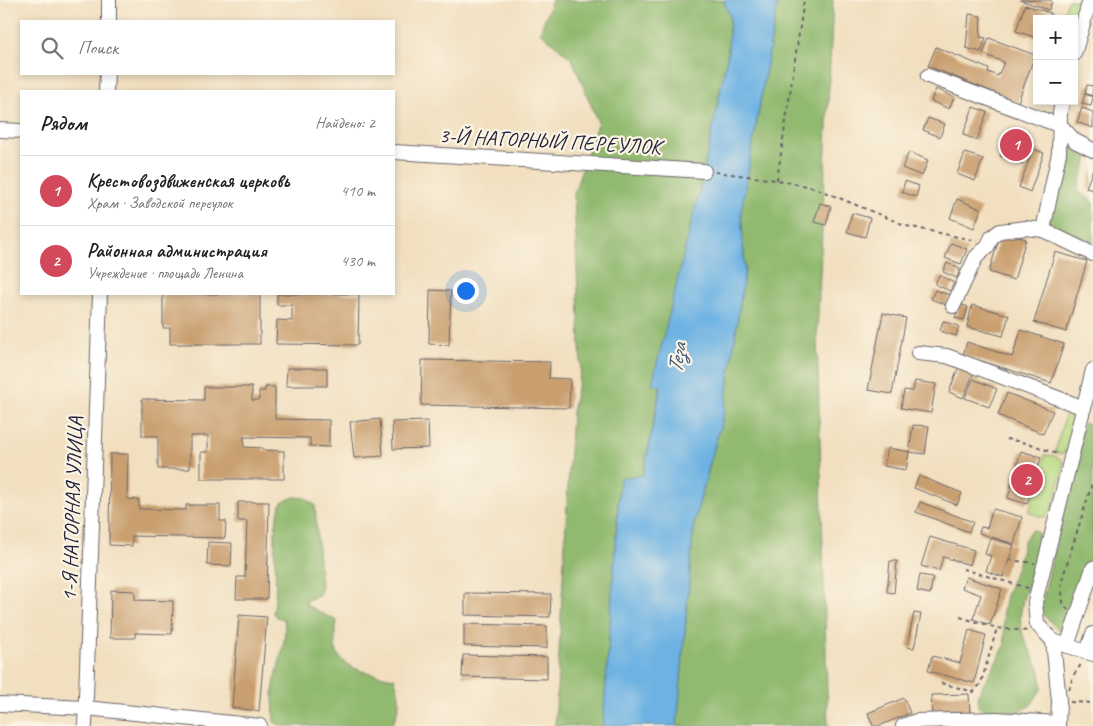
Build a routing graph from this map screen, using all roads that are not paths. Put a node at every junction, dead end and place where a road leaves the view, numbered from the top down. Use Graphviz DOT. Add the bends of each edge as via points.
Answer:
graph roads {
  1 [pos="110,0"];
  2 [pos="1090,0"];
  3 [pos="109,20"];
  4 [pos="1078,40"];
  5 [pos="107,75"];
  6 [pos="928,76"];
  7 [pos="106,90"];
  8 [pos="1061,105"];
  9 [pos="1061,126"];
  10 [pos="0,130"];
  11 [pos="20,131"];
  12 [pos="1093,150"];
  13 [pos="395,152"];
  14 [pos="704,171"];
  15 [pos="1043,230"];
  16 [pos="1093,254"];
  17 [pos="100,295"];
  18 [pos="953,306"];
  19 [pos="918,352"];
  20 [pos="1093,370"];
  21 [pos="1084,408"];
  22 [pos="1093,568"];
  23 [pos="1093,634"];
  24 [pos="1053,641"];
  25 [pos="1067,646"];
  26 [pos="1088,656"];
  27 [pos="0,704"];
  28 [pos="86,708"];
  29 [pos="1058,724"];
  30 [pos="85,726"];
  31 [pos="260,726"];
  32 [pos="903,726"];
  1 -- 3 [label="street"];
  2 -- 4 [label="street"];
  5 -- 7 [label="street"];
  6 -- 9 [label="street"];
  8 -- 9 [label="street"];
  9 -- 12 [label="street" via="1075,140"];
  9 -- 15 [label="street" via="1059,153"];
  10 -- 11 [label="street"];
  13 -- 14 [label="street, 3-Й НАГОРНЫЙ ПЕРЕУЛОК"];
  15 -- 16 [label="street"];
  15 -- 18 [label="street" via="1006,230 992,237 976,257"];
  17 -- 28 [label="street, 1-Я НАГОРНАЯ УЛИЦА"];
  19 -- 21 [label="street" via="947,356"];
  20 -- 21 [label="street"];
  21 -- 24 [label="street" via="1035,602 1037,624"];
  22 -- 25 [label="street"];
  23 -- 26 [label="street"];
  24 -- 25 [label="street"];
  24 -- 29 [label="street" via="1062,701"];
  25 -- 26 [label="street"];
  27 -- 28 [label="street"];
  28 -- 30 [label="street, 1-Я НАГОРНАЯ УЛИЦА"];
  28 -- 31 [label="street"];
  29 -- 32 [label="street" via="996,719 916,721"];
}
